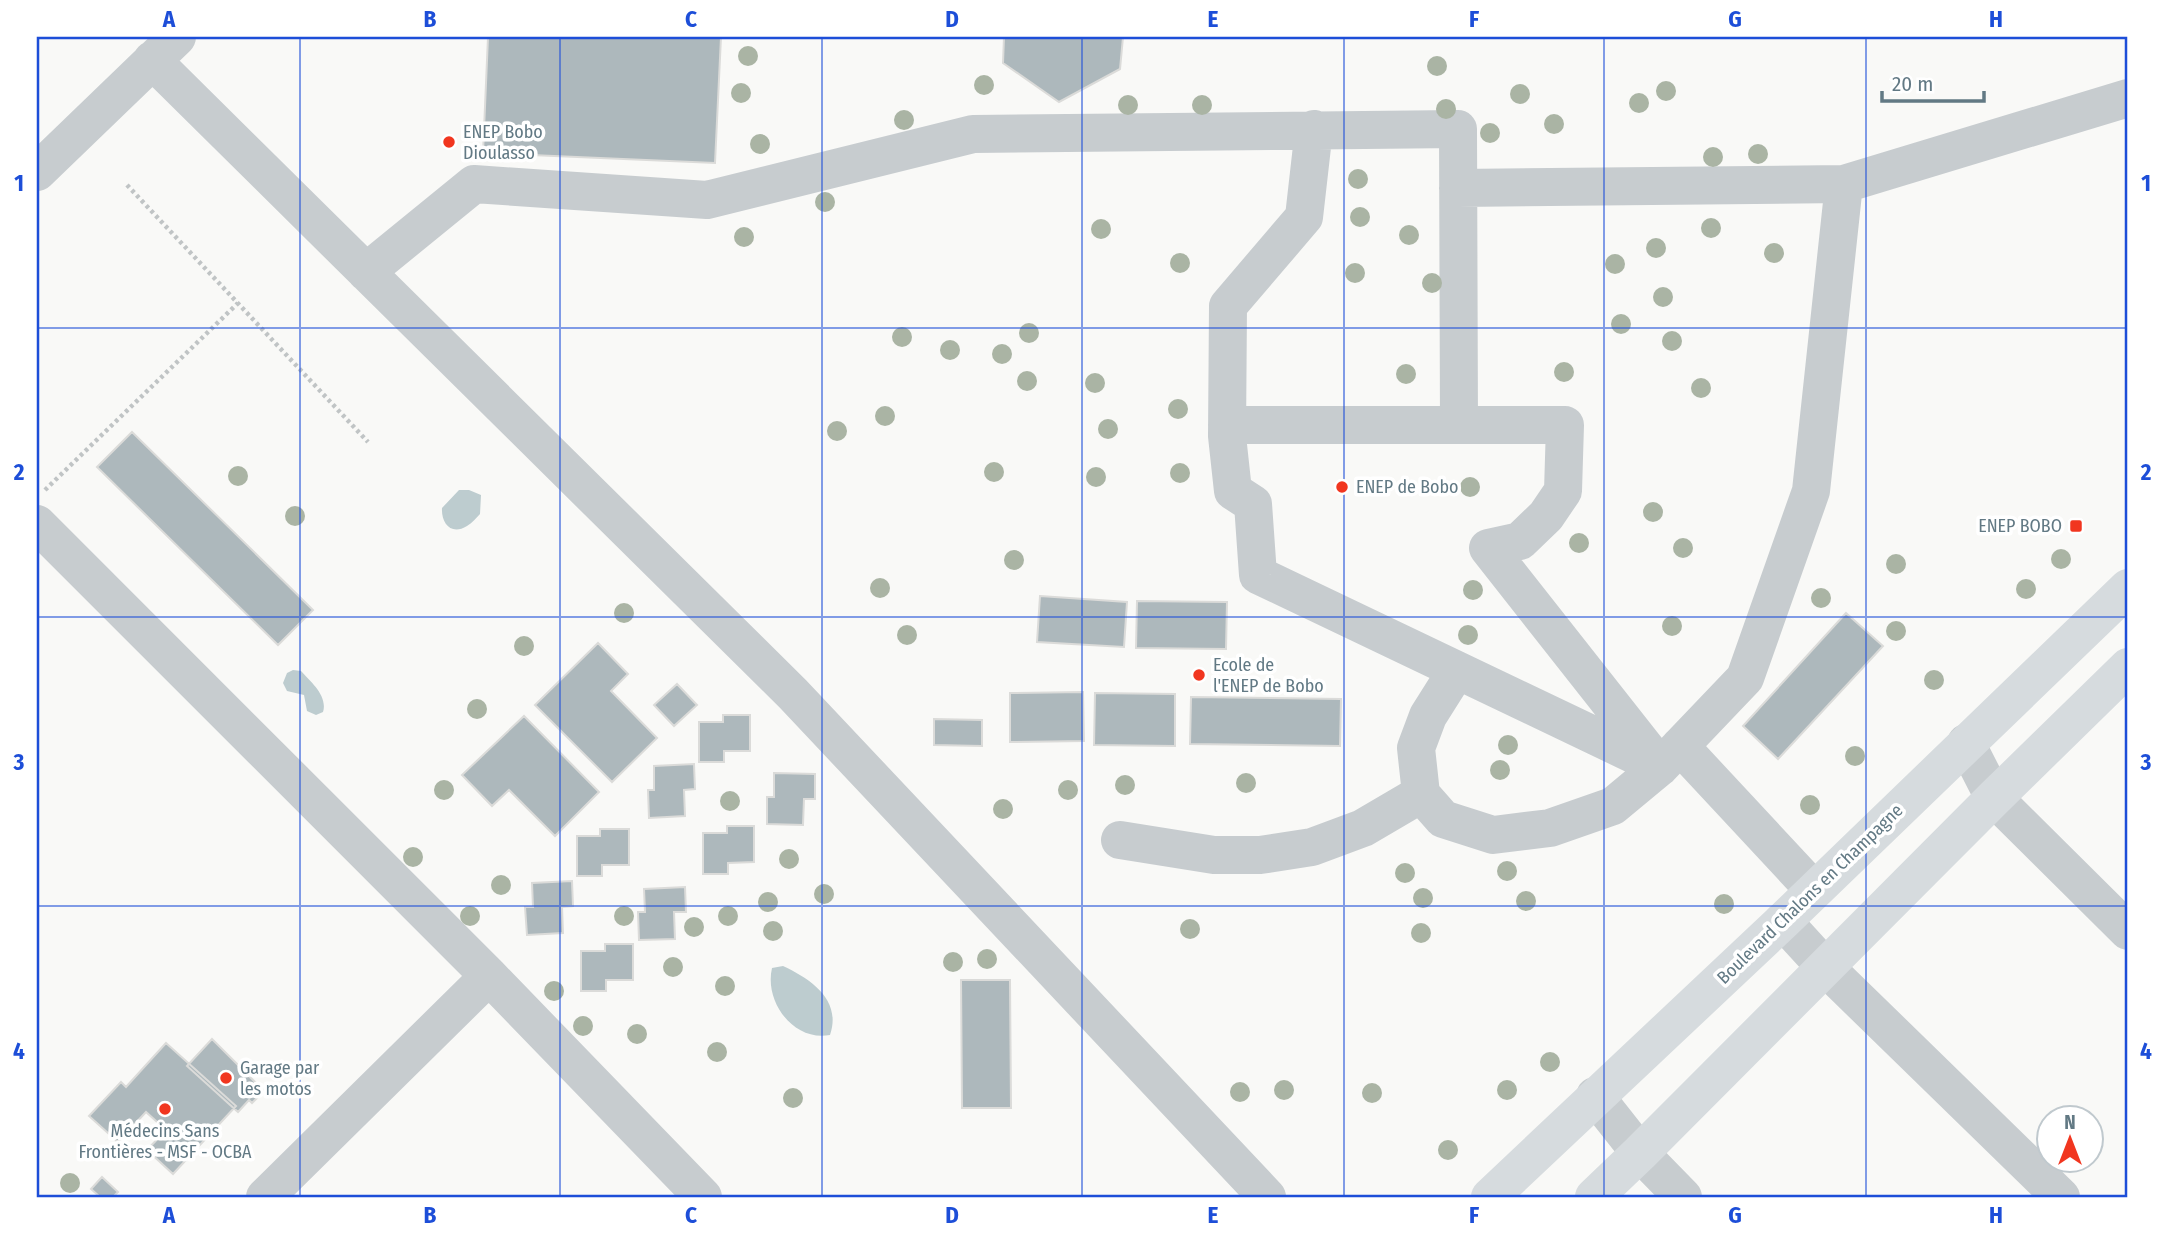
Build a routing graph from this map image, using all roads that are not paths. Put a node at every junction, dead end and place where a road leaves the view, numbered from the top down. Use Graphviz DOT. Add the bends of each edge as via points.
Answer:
graph roads {
  1 [pos="164,49"];
  2 [pos="2128,98"];
  3 [pos="1314,129"];
  4 [pos="37,173"];
  5 [pos="1844,184"];
  6 [pos="1458,188"];
  7 [pos="366,272"];
  8 [pos="1227,425"];
  9 [pos="1459,425"];
  10 [pos="37,524"];
  11 [pos="2128,589"];
  12 [pos="2128,667"];
  13 [pos="1457,670"];
  14 [pos="1966,743"];
  15 [pos="1670,757"];
  16 [pos="1422,794"];
  17 [pos="1994,798"];
  18 [pos="1120,840"];
  19 [pos="1814,890"];
  20 [pos="1783,921"];
  21 [pos="2128,931"];
  22 [pos="1825,967"];
  23 [pos="489,976"];
  24 [pos="1595,1096"];
  25 [pos="1640,1153"];
  26 [pos="265,1197"];
  27 [pos="703,1197"];
  28 [pos="1267,1197"];
  29 [pos="1490,1197"];
  30 [pos="1594,1197"];
  31 [pos="1683,1197"];
  32 [pos="2061,1197"];
  1 -- 4 [label="street"];
  1 -- 7 [label="street"];
  2 -- 5 [label="street"];
  3 -- 6 [label="street" via="1458,129"];
  3 -- 7 [label="street" via="973,134 707,200 474,184"];
  3 -- 8 [label="street" via="1304,217 1228,306"];
  5 -- 6 [label="street"];
  5 -- 15 [label="street" via="1811,491 1745,678"];
  6 -- 9 [label="street"];
  7 -- 28 [label="street" via="793,694"];
  8 -- 9 [label="street"];
  8 -- 13 [label="street" via="1233,491 1253,504 1258,575"];
  9 -- 15 [label="street" via="1565,425 1563,491 1520,541 1488,548"];
  10 -- 23 [label="street"];
  11 -- 14 [label="main road, Boulevard Chalons en Champagne"];
  12 -- 17 [label="main road"];
  13 -- 15 [label="street"];
  13 -- 16 [label="street" via="1428,716 1416,748"];
  14 -- 17 [label="street"];
  14 -- 19 [label="main road, Boulevard Chalons en Champagne"];
  15 -- 16 [label="street" via="1613,806 1550,828 1493,835 1443,819"];
  15 -- 19 [label="street"];
  16 -- 18 [label="street" via="1363,828 1312,847 1260,855 1214,855"];
  17 -- 21 [label="street"];
  17 -- 22 [label="main road"];
  19 -- 20 [label="main road, Boulevard Chalons en Champagne"];
  20 -- 22 [label="street"];
  20 -- 24 [label="main road, Boulevard Chalons en Champagne"];
  22 -- 25 [label="main road"];
  22 -- 32 [label="street"];
  23 -- 26 [label="street"];
  23 -- 27 [label="street"];
  24 -- 25 [label="street"];
  24 -- 29 [label="main road, Boulevard Chalons en Champagne"];
  25 -- 30 [label="main road"];
  25 -- 31 [label="street"];
}
